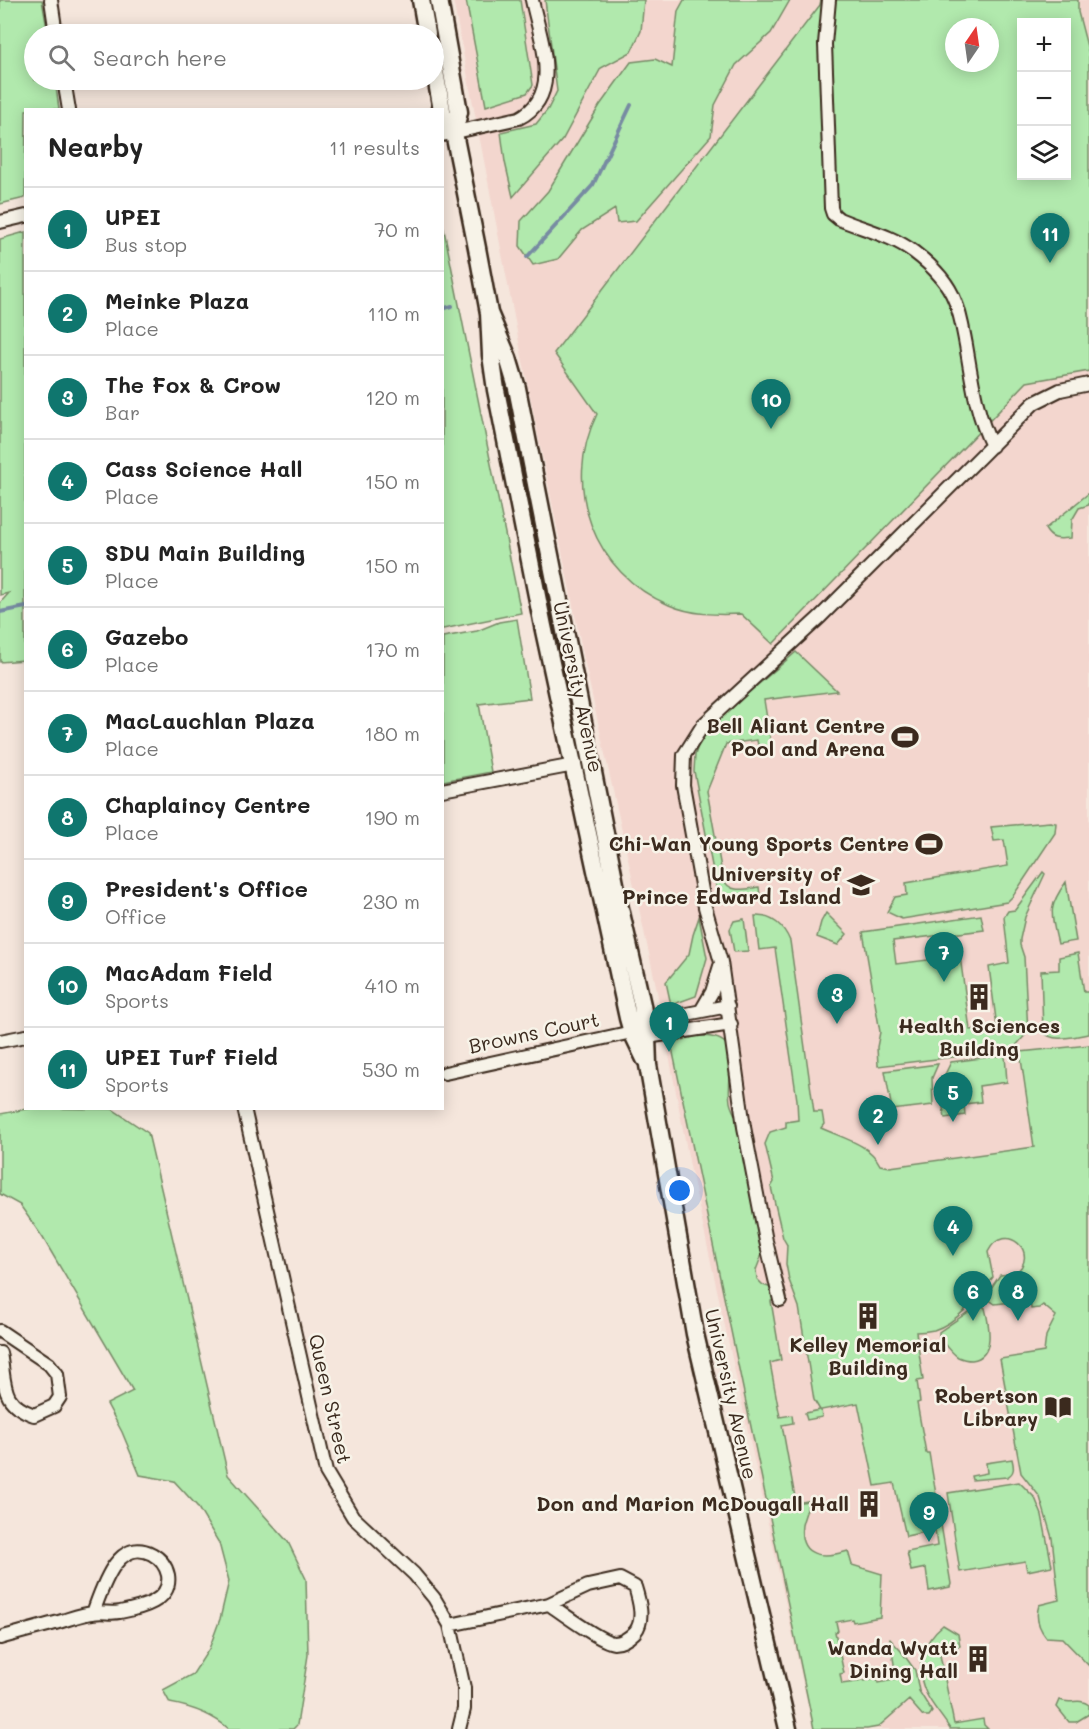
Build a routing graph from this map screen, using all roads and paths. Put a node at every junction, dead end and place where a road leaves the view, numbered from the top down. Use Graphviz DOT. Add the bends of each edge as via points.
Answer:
graph roads {
  1 [pos="51,0"];
  2 [pos="422,0"];
  3 [pos="439,0"];
  4 [pos="532,0"];
  5 [pos="829,0"];
  6 [pos="55,24"];
  7 [pos="426,24"];
  8 [pos="443,24"];
  9 [pos="444,28"];
  10 [pos="66,90"];
  11 [pos="438,90"];
  12 [pos="69,108"];
  13 [pos="441,108"];
  14 [pos="444,114"];
  15 [pos="455,132"];
  16 [pos="24,216"];
  17 [pos="0,222"];
  18 [pos="489,313"];
  19 [pos="1089,384"];
  20 [pos="992,446"];
  21 [pos="574,765"];
  22 [pos="444,790"];
  23 [pos="721,962"];
  24 [pos="728,1006"];
  25 [pos="701,1011"];
  26 [pos="731,1024"];
  27 [pos="641,1030"];
  28 [pos="24,1036"];
  29 [pos="0,1041"];
  30 [pos="445,1073"];
  31 [pos="244,1110"];
  32 [pos="780,1300"];
  33 [pos="0,1331"];
  34 [pos="0,1353"];
  35 [pos="549,1604"];
  36 [pos="93,1612"];
  37 [pos="450,1625"];
  38 [pos="0,1638"];
  39 [pos="459,1729"];
  40 [pos="788,1729"];
  1 -- 6 [label="street"];
  2 -- 7 [label="main road"];
  3 -- 8 [label="main road, University Avenue"];
  4 -- 15 [label="street" via="545,65 544,92 538,104 519,118"];
  5 -- 20 [label="street" via="825,44 831,208 839,219 889,237 914,252 947,286 961,317 977,407"];
  9 -- 15 [label="main road, University Avenue" via="459,112"];
  10 -- 12 [label="street"];
  11 -- 13 [label="main road, University Avenue"];
  14 -- 15 [label="main road, University Avenue"];
  15 -- 18 [label="main road, University Avenue"];
  16 -- 17 [label="street"];
  18 -- 21 [label="main road, University Avenue" via="496,390"];
  18 -- 27 [label="main road, University Avenue" via="517,388"];
  19 -- 20 [label="street" via="1060,390 1034,403"];
  20 -- 23 [label="street" via="820,617 703,725 684,754 683,785 705,908"];
  21 -- 22 [label="street"];
  21 -- 27 [label="main road, University Avenue"];
  23 -- 24 [label="street"];
  23 -- 25 [label="street" via="712,993"];
  24 -- 25 [label="street"];
  24 -- 26 [label="street"];
  25 -- 27 [label="street"];
  26 -- 27 [label="street"];
  26 -- 32 [label="street" via="744,1127"];
  27 -- 30 [label="street, Browns Court"];
  27 -- 40 [label="main road, University Avenue" via="695,1334"];
  28 -- 29 [label="street"];
  31 -- 37 [label="street, Queen Street" via="326,1472 352,1517 414,1574"];
  33 -- 34 [label="street" via="49,1364 57,1374 60,1397 54,1406 34,1415 19,1410 9,1400"];
  35 -- 35 [label="street" via="615,1643 629,1638 637,1629 640,1604 635,1587 620,1579 588,1586"];
  35 -- 37 [label="street"];
  36 -- 36 [label="street" via="119,1612 163,1597 170,1585 167,1569 147,1551 130,1552 117,1561 108,1575"];
  36 -- 38 [label="street"];
  37 -- 39 [label="street, Queen Street" via="464,1688 465,1709"];
}
